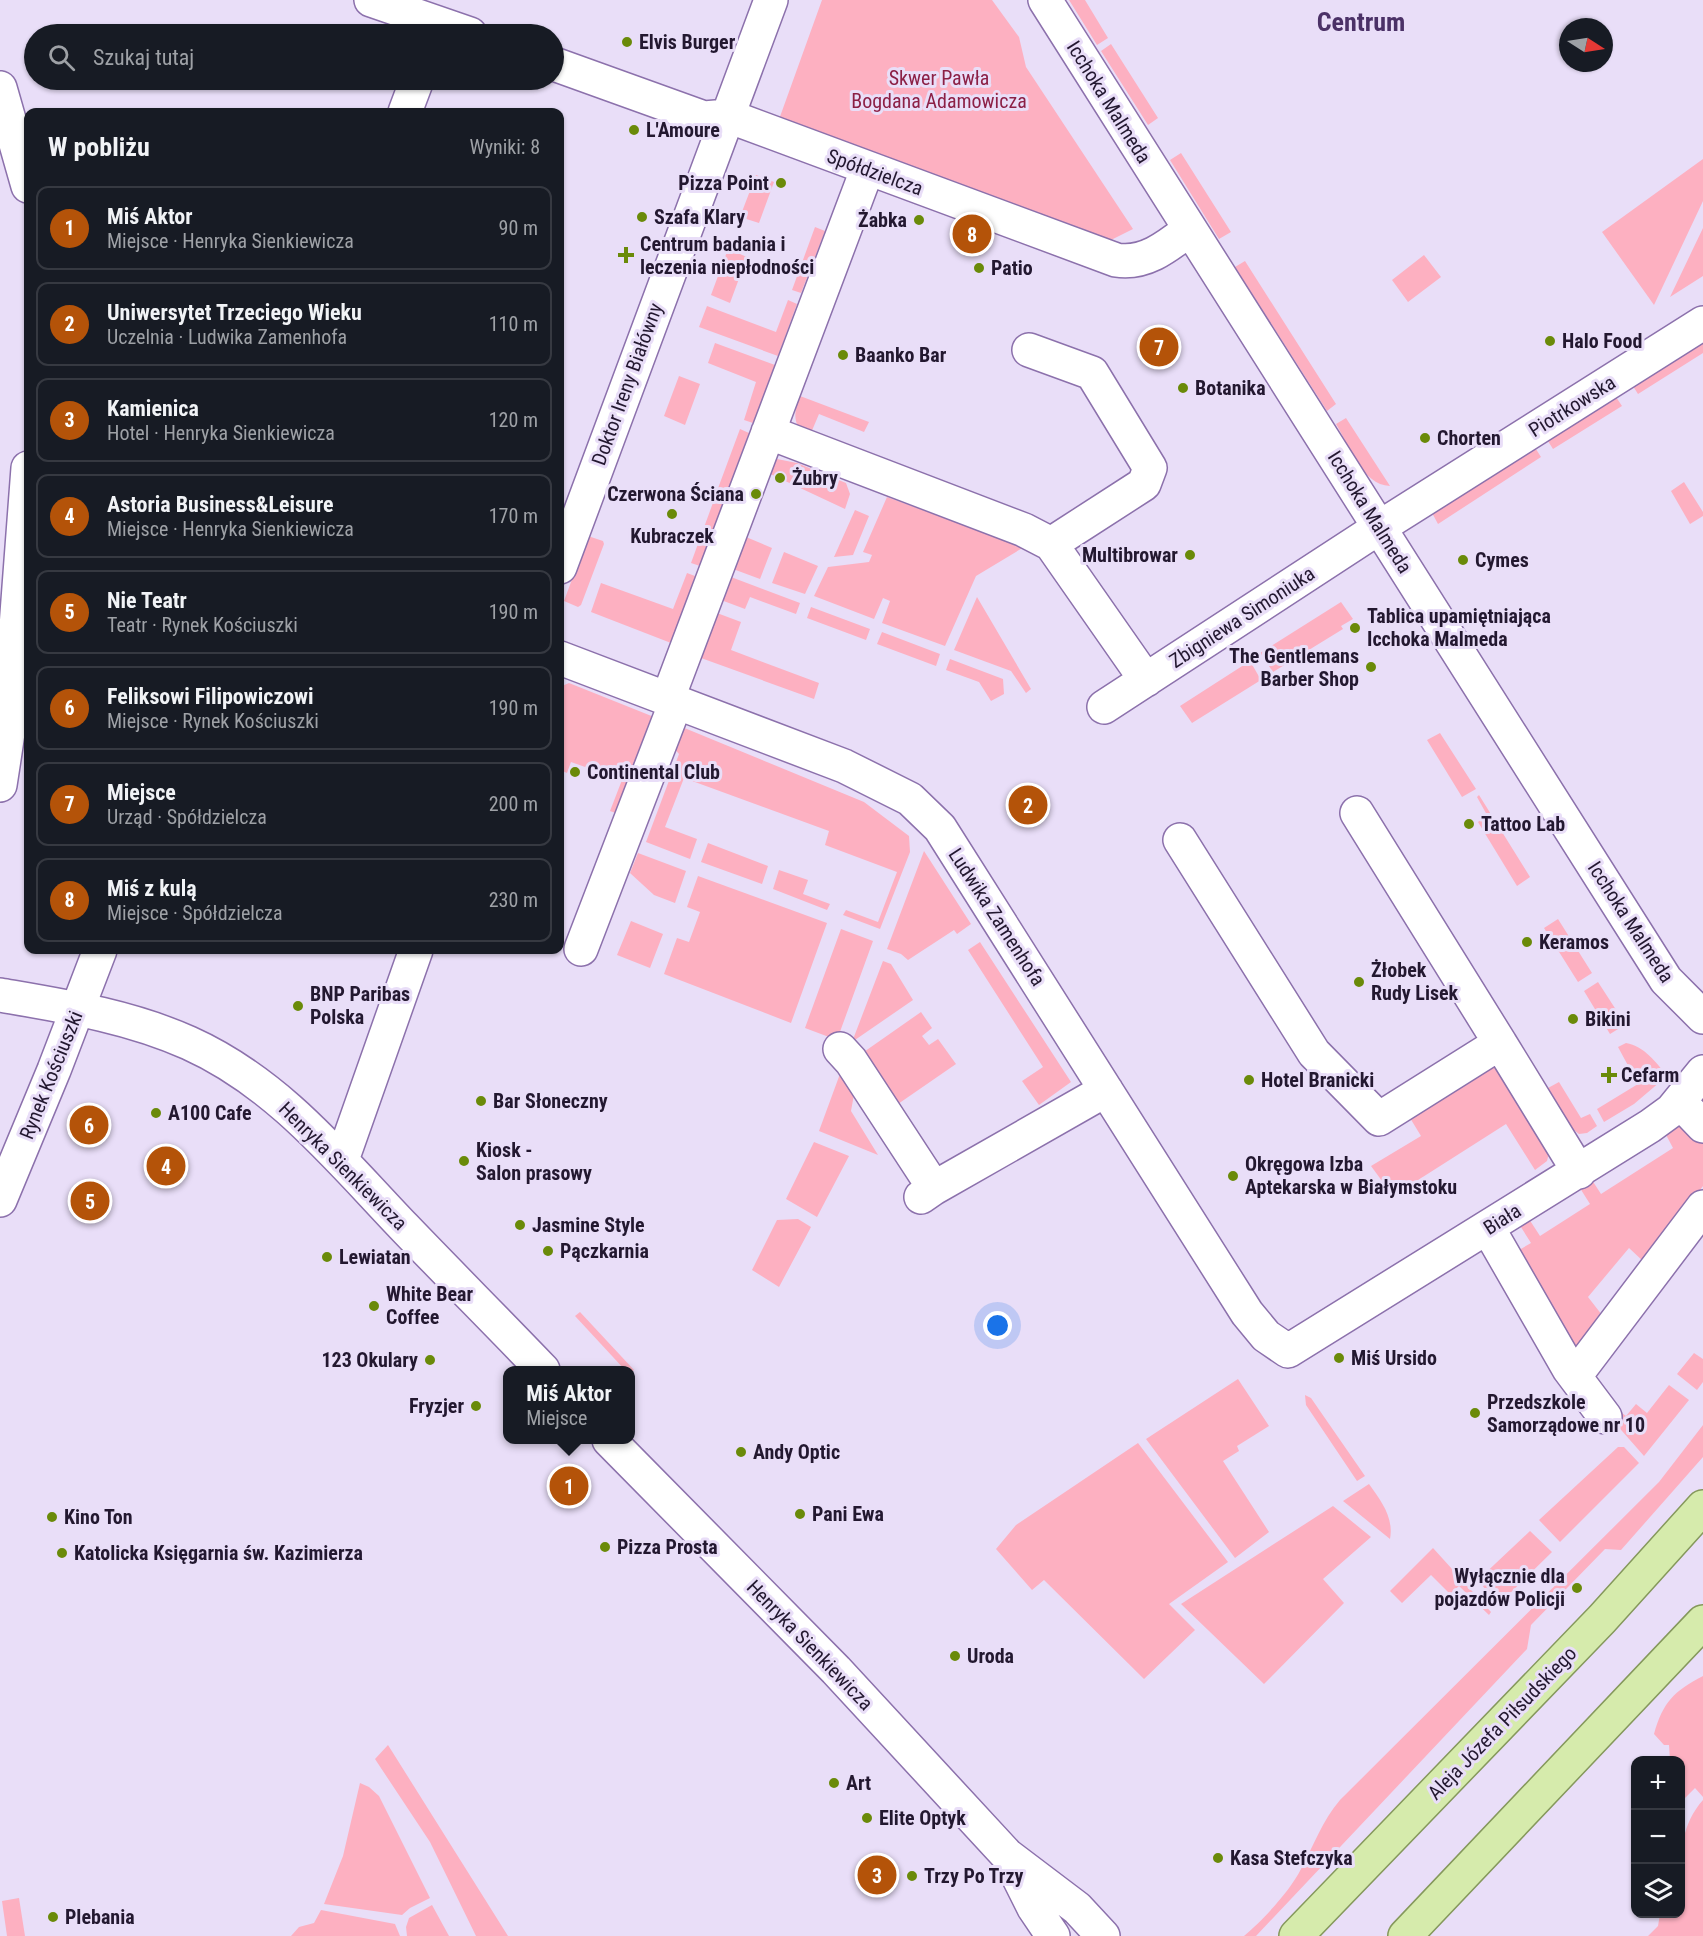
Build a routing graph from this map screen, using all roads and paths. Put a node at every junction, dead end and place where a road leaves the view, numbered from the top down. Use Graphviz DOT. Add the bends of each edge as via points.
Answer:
graph roads {
  1 [pos="771,0"];
  2 [pos="1045,0"];
  3 [pos="378,1"];
  4 [pos="439,19"];
  5 [pos="564,68"];
  6 [pos="0,88"];
  7 [pos="413,90"];
  8 [pos="406,108"];
  9 [pos="728,116"];
  10 [pos="867,170"];
  11 [pos="24,172"];
  12 [pos="1190,229"];
  13 [pos="1703,323"];
  14 [pos="1029,350"];
  15 [pos="768,432"];
  16 [pos="1380,527"];
  17 [pos="24,538"];
  18 [pos="1051,544"];
  19 [pos="564,556"];
  20 [pos="564,660"];
  21 [pos="1146,680"];
  22 [pos="672,700"];
  23 [pos="1104,707"];
  24 [pos="0,785"];
  25 [pos="1357,813"];
  26 [pos="1180,840"];
  27 [pos="581,949"];
  28 [pos="98,954"];
  29 [pos="415,954"];
  30 [pos="0,995"];
  31 [pos="77,1009"];
  32 [pos="1703,1017"];
  33 [pos="1500,1042"];
  34 [pos="840,1049"];
  35 [pos="1703,1072"];
  36 [pos="1107,1090"];
  37 [pos="1680,1102"];
  38 [pos="1703,1126"];
  39 [pos="342,1160"];
  40 [pos="1580,1172"];
  41 [pos="0,1200"];
  42 [pos="1703,1207"];
  43 [pos="1488,1228"];
  44 [pos="1288,1352"];
  45 [pos="538,1366"];
  46 [pos="1575,1376"];
  47 [pos="1605,1417"];
  48 [pos="613,1444"];
  49 [pos="1703,1507"];
  50 [pos="1703,1622"];
  51 [pos="1007,1855"];
  52 [pos="1053,1936"];
  53 [pos="1103,1936"];
  54 [pos="1296,1936"];
  55 [pos="1405,1936"];
  1 -- 9 [label="street, Doktor Ireny Białówny"];
  2 -- 12 [label="street, Icchoka Malmeda"];
  3 -- 4 [label="street"];
  5 -- 9 [label="street, Spółdzielcza" via="704,118"];
  6 -- 11 [label="street"];
  7 -- 8 [label="street"];
  9 -- 10 [label="street, Spółdzielcza"];
  9 -- 19 [label="street, Doktor Ireny Białówny"];
  10 -- 12 [label="street, Spółdzielcza" via="1116,260 1147,258"];
  10 -- 15 [label="street"];
  12 -- 16 [label="street, Icchoka Malmeda"];
  13 -- 16 [label="street, Piotrkowska"];
  14 -- 18 [label="street" via="1092,373 1150,468 1144,484"];
  15 -- 18 [label="street" via="1024,530"];
  15 -- 22 [label="street"];
  16 -- 21 [label="street, Zbigniewa Simoniuka"];
  16 -- 32 [label="street, Icchoka Malmeda" via="1666,980"];
  17 -- 24 [label="street"];
  18 -- 21 [label="street"];
  20 -- 22 [label="street, Ludwika Zamenhofa"];
  21 -- 23 [label="street, Zbigniewa Simoniuka"];
  22 -- 27 [label="street"];
  22 -- 36 [label="street, Ludwika Zamenhofa" via="844,766 910,799 940,828"];
  25 -- 33 [label="street"];
  26 -- 33 [label="street" via="1314,1053 1378,1119"];
  28 -- 31 [label="street, Rynek Kościuszki"];
  29 -- 39 [label="street"];
  30 -- 31 [label="street, Henryka Sienkiewicza"];
  31 -- 39 [label="street, Henryka Sienkiewicza" via="154,1029 220,1060 290,1108"];
  31 -- 41 [label="street, Rynek Kościuszki"];
  33 -- 40 [label="street"];
  34 -- 36 [label="street" via="851,1061 927,1193"];
  35 -- 37 [label="street, Biała"];
  36 -- 44 [label="street, Ludwika Zamenhofa" via="1247,1312 1266,1336"];
  37 -- 38 [label="street"];
  37 -- 40 [label="street, Biała" via="1661,1119"];
  39 -- 45 [label="street, Henryka Sienkiewicza"];
  40 -- 43 [label="street, Biała"];
  42 -- 46 [label="street"];
  43 -- 44 [label="street, Biała"];
  43 -- 46 [label="street"];
  46 -- 47 [label="street"];
  48 -- 51 [label="street, Henryka Sienkiewicza" via="836,1670"];
  49 -- 54 [label="main road, Aleja Józefa Piłsudskiego" via="1602,1619"];
  50 -- 55 [label="main road"];
  51 -- 52 [label="street, Henryka Sienkiewicza"];
  51 -- 53 [label="street, Henryka Sienkiewicza" via="1077,1908"];
}
